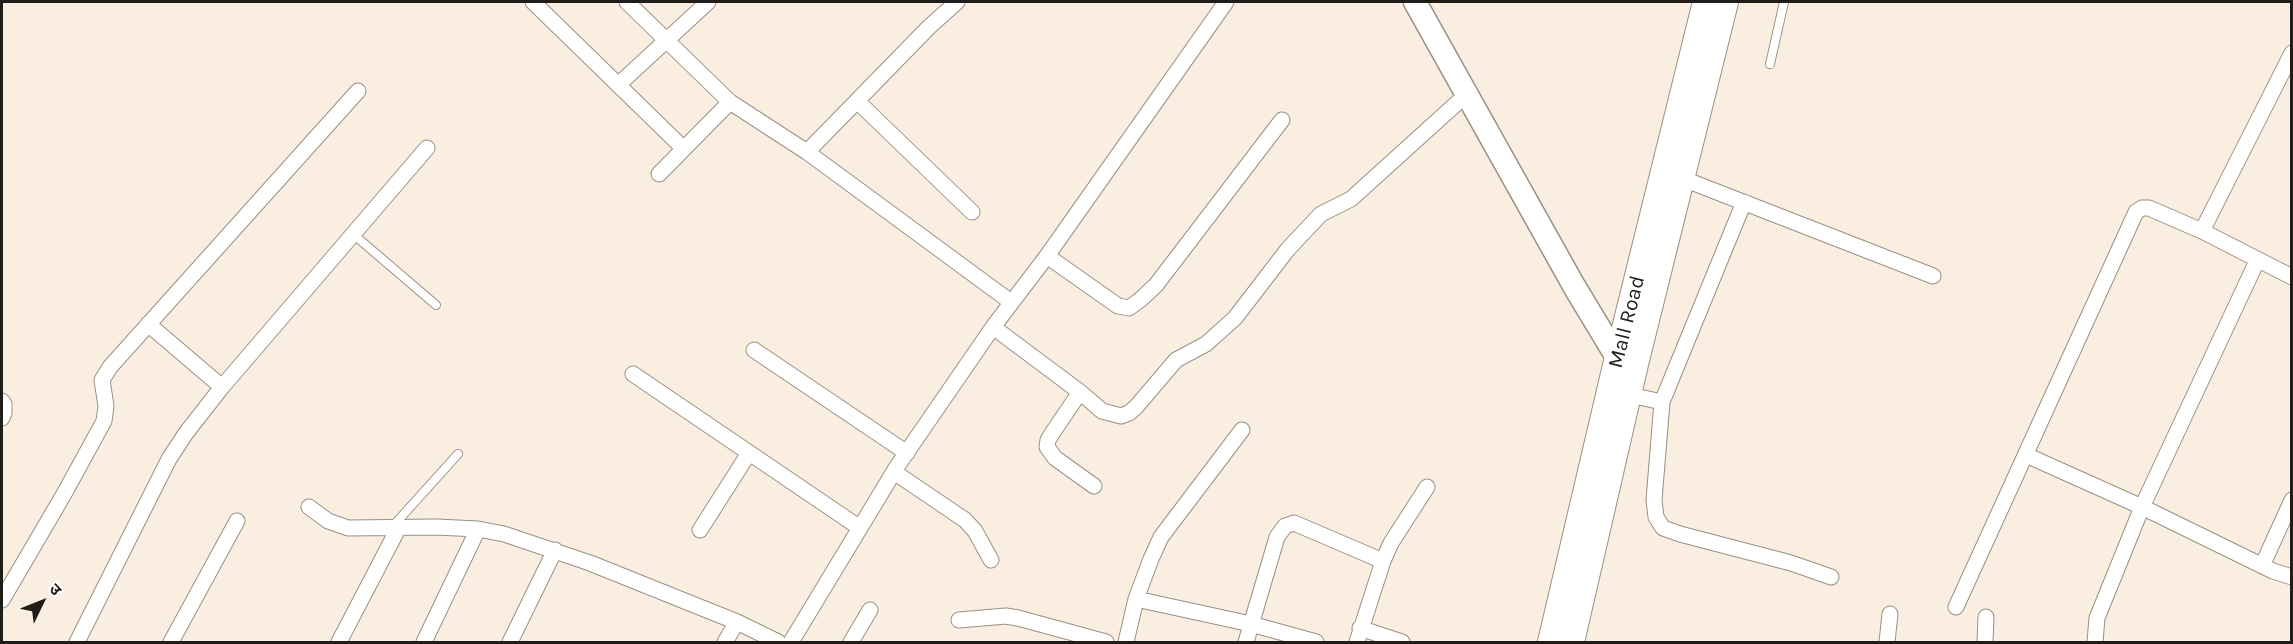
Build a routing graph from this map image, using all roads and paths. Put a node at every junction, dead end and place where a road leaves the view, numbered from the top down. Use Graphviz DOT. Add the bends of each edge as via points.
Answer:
graph roads {
  1 [pos="532,2"];
  2 [pos="627,2"];
  3 [pos="708,2"];
  4 [pos="957,2"];
  5 [pos="1226,2"];
  6 [pos="1415,2"];
  7 [pos="1706,2"];
  8 [pos="1725,2"];
  9 [pos="1784,2"];
  10 [pos="666,40"];
  11 [pos="2292,53"];
  12 [pos="1770,64"];
  13 [pos="618,85"];
  14 [pos="358,91"];
  15 [pos="1467,94"];
  16 [pos="857,101"];
  17 [pos="729,102"];
  18 [pos="1282,120"];
  19 [pos="427,148"];
  20 [pos="683,148"];
  21 [pos="807,152"];
  22 [pos="659,174"];
  23 [pos="1673,176"];
  24 [pos="1744,202"];
  25 [pos="972,212"];
  26 [pos="2202,231"];
  27 [pos="353,234"];
  28 [pos="1047,256"];
  29 [pos="2257,261"];
  30 [pos="1934,276"];
  31 [pos="2292,277"];
  32 [pos="1011,302"];
  33 [pos="436,305"];
  34 [pos="148,324"];
  35 [pos="993,327"];
  36 [pos="754,350"];
  37 [pos="1618,357"];
  38 [pos="633,374"];
  39 [pos="222,387"];
  40 [pos="1623,389"];
  41 [pos="1080,392"];
  42 [pos="2,401"];
  43 [pos="1662,402"];
  44 [pos="2,418"];
  45 [pos="1242,430"];
  46 [pos="749,453"];
  47 [pos="907,453"];
  48 [pos="458,454"];
  49 [pos="2026,456"];
  50 [pos="894,472"];
  51 [pos="1094,486"];
  52 [pos="1427,487"];
  53 [pos="2292,500"];
  54 [pos="309,507"];
  55 [pos="2142,507"];
  56 [pos="237,521"];
  57 [pos="395,528"];
  58 [pos="860,528"];
  59 [pos="478,530"];
  60 [pos="700,530"];
  61 [pos="555,550"];
  62 [pos="991,560"];
  63 [pos="1383,561"];
  64 [pos="2262,566"];
  65 [pos="1831,577"];
  66 [pos="2292,577"];
  67 [pos="1137,599"];
  68 [pos="2,600"];
  69 [pos="1956,607"];
  70 [pos="870,610"];
  71 [pos="1890,614"];
  72 [pos="1986,617"];
  73 [pos="960,620"];
  74 [pos="737,622"];
  75 [pos="1251,624"];
  76 [pos="1359,635"];
  77 [pos="77,642"];
  78 [pos="171,642"];
  79 [pos="339,642"];
  80 [pos="424,642"];
  81 [pos="510,642"];
  82 [pos="725,642"];
  83 [pos="778,642"];
  84 [pos="791,642"];
  85 [pos="851,642"];
  86 [pos="1106,642"];
  87 [pos="1126,642"];
  88 [pos="1245,642"];
  89 [pos="1316,642"];
  90 [pos="1402,642"];
  91 [pos="1551,642"];
  92 [pos="1571,642"];
  93 [pos="1887,642"];
  94 [pos="1985,642"];
  95 [pos="2095,642"];
  1 -- 13 [label="street"];
  2 -- 10 [label="street"];
  3 -- 10 [label="street"];
  4 -- 16 [label="street"];
  5 -- 28 [label="street"];
  6 -- 15 [label="main road"];
  7 -- 23 [label="main road, Mall Road"];
  8 -- 23 [label="main road, Mall Road"];
  9 -- 12 [label="lane"];
  10 -- 13 [label="street"];
  10 -- 17 [label="street"];
  11 -- 26 [label="street"];
  13 -- 20 [label="street"];
  14 -- 34 [label="street"];
  15 -- 37 [label="main road"];
  15 -- 41 [label="street" via="1351,199 1321,214 1229,324 1206,344 1176,360 1136,407 1121,416 1110,414"];
  16 -- 21 [label="street"];
  16 -- 25 [label="street"];
  17 -- 20 [label="street"];
  17 -- 21 [label="street"];
  18 -- 28 [label="street" via="1156,285 1129,308 1118,306"];
  19 -- 27 [label="street"];
  20 -- 22 [label="street"];
  21 -- 32 [label="street"];
  23 -- 24 [label="street"];
  23 -- 37 [label="main road, Mall Road"];
  23 -- 40 [label="main road, Mall Road"];
  24 -- 30 [label="street"];
  24 -- 43 [label="street"];
  26 -- 29 [label="street"];
  26 -- 49 [label="street" via="2149,208 2136,212"];
  27 -- 33 [label="lane"];
  27 -- 39 [label="street"];
  28 -- 32 [label="street"];
  29 -- 31 [label="street"];
  29 -- 55 [label="street"];
  32 -- 35 [label="street"];
  34 -- 39 [label="street"];
  34 -- 68 [label="street" via="102,380 104,421"];
  35 -- 41 [label="street"];
  35 -- 47 [label="street"];
  36 -- 47 [label="street"];
  37 -- 40 [label="main road, Mall Road"];
  38 -- 46 [label="street"];
  39 -- 77 [label="street" via="169,459"];
  40 -- 43 [label="street"];
  40 -- 91 [label="main road, Mall Road"];
  40 -- 92 [label="main road, Mall Road"];
  41 -- 51 [label="street" via="1047,440 1047,447 1055,458"];
  42 -- 44 [label="street"];
  43 -- 65 [label="street" via="1654,500 1656,517 1663,528"];
  45 -- 67 [label="street" via="1161,537"];
  46 -- 58 [label="street"];
  46 -- 60 [label="street"];
  47 -- 50 [label="street"];
  48 -- 57 [label="lane"];
  49 -- 55 [label="street"];
  49 -- 69 [label="street"];
  50 -- 58 [label="street"];
  50 -- 62 [label="street" via="965,520"];
  52 -- 63 [label="street"];
  53 -- 64 [label="street"];
  54 -- 57 [label="street" via="338,526"];
  55 -- 64 [label="street"];
  55 -- 95 [label="street" via="2097,618"];
  56 -- 78 [label="street"];
  57 -- 59 [label="street"];
  57 -- 79 [label="street"];
  58 -- 84 [label="street"];
  59 -- 61 [label="street"];
  59 -- 80 [label="street"];
  61 -- 74 [label="street"];
  61 -- 81 [label="street"];
  63 -- 75 [label="street" via="1289,524 1277,537"];
  63 -- 76 [label="street"];
  64 -- 66 [label="street"];
  67 -- 75 [label="street"];
  67 -- 87 [label="street"];
  70 -- 85 [label="street"];
  71 -- 93 [label="street"];
  72 -- 94 [label="street"];
  73 -- 86 [label="street" via="1012,617"];
  74 -- 82 [label="street"];
  74 -- 83 [label="street"];
  75 -- 88 [label="street"];
  75 -- 89 [label="street"];
  76 -- 90 [label="street"];
}
